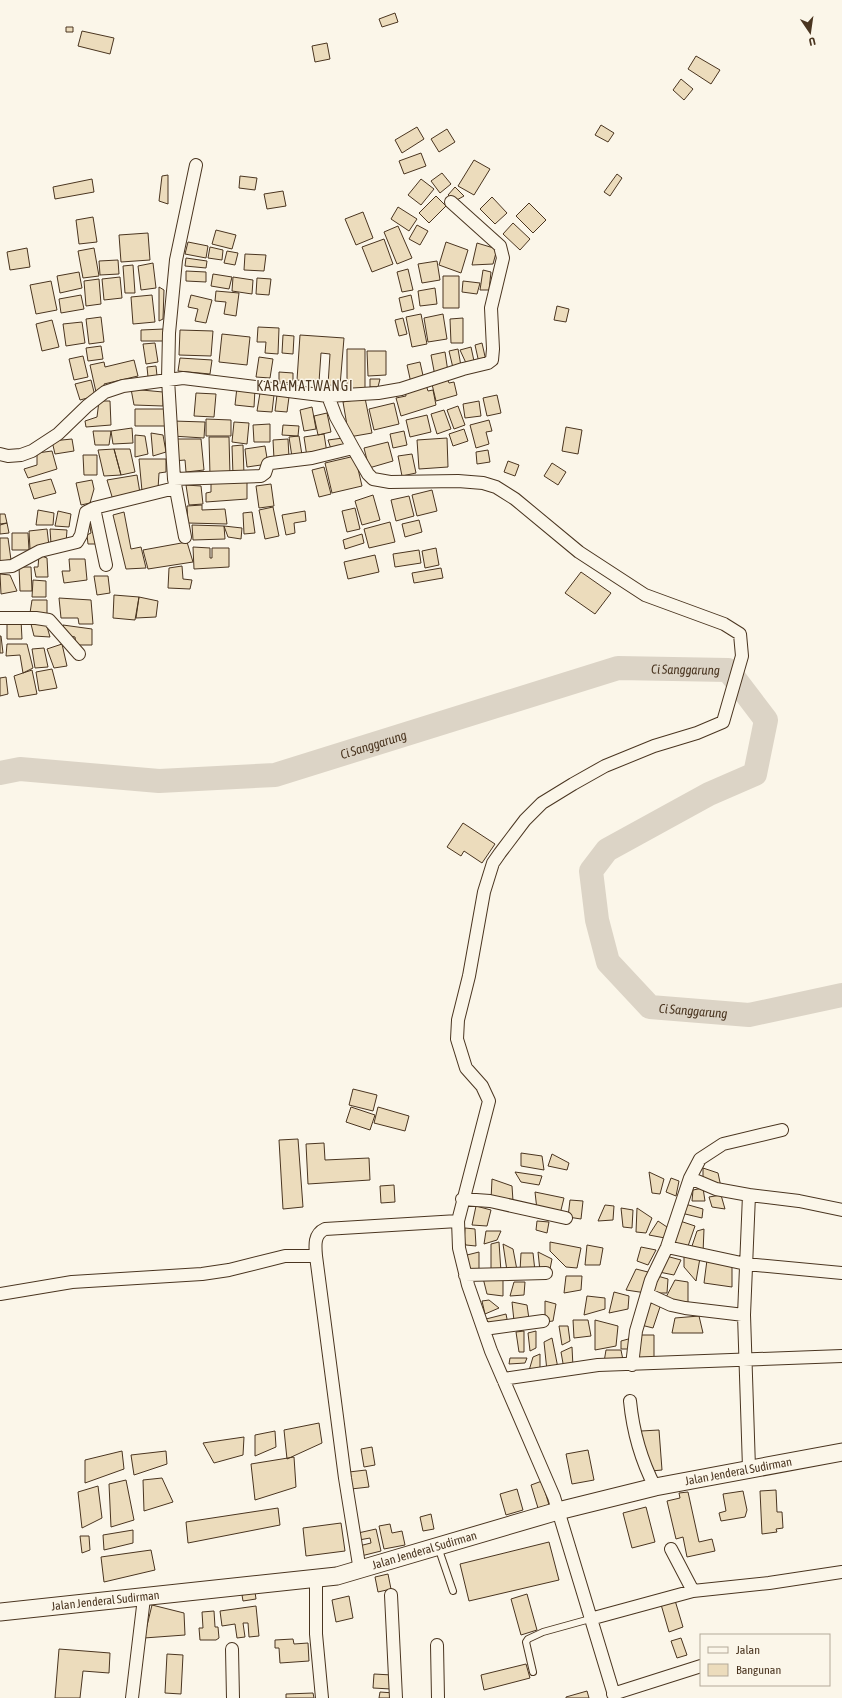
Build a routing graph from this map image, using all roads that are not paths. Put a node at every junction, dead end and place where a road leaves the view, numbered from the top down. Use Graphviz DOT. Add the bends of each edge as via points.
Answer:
graph roads {
  1 [pos="196,165"];
  2 [pos="451,202"];
  3 [pos="168,379"];
  4 [pos="328,396"];
  5 [pos="353,448"];
  6 [pos="0,454"];
  7 [pos="175,483"];
  8 [pos="94,508"];
  9 [pos="184,537"];
  10 [pos="106,565"];
  11 [pos="0,567"];
  12 [pos="0,618"];
  13 [pos="79,654"];
  14 [pos="782,1130"];
  15 [pos="690,1178"];
  16 [pos="749,1195"];
  17 [pos="462,1199"];
  18 [pos="842,1210"];
  19 [pos="566,1218"];
  20 [pos="458,1221"];
  21 [pos="667,1247"];
  22 [pos="316,1256"];
  23 [pos="746,1264"];
  24 [pos="546,1273"];
  25 [pos="842,1273"];
  26 [pos="465,1275"];
  27 [pos="0,1294"];
  28 [pos="648,1294"];
  29 [pos="744,1315"];
  30 [pos="543,1322"];
  31 [pos="484,1329"];
  32 [pos="842,1356"];
  33 [pos="746,1359"];
  34 [pos="629,1364"];
  35 [pos="503,1379"];
  36 [pos="630,1401"];
  37 [pos="842,1452"];
  38 [pos="749,1468"];
  39 [pos="648,1489"];
  40 [pos="558,1511"];
  41 [pos="438,1547"];
  42 [pos="670,1549"];
  43 [pos="360,1571"];
  44 [pos="842,1572"];
  45 [pos="316,1579"];
  46 [pos="453,1591"];
  47 [pos="685,1593"];
  48 [pos="391,1595"];
  49 [pos="144,1598"];
  50 [pos="0,1612"];
  51 [pos="590,1619"];
  52 [pos="437,1645"];
  53 [pos="232,1649"];
  54 [pos="700,1666"];
  55 [pos="533,1672"];
  56 [pos="614,1696"];
  57 [pos="132,1698"];
  58 [pos="135,1698"];
  59 [pos="233,1698"];
  60 [pos="322,1698"];
  61 [pos="396,1698"];
  62 [pos="438,1698"];
  1 -- 3 [label="street" via="176,260 169,333"];
  2 -- 4 [label="street" via="503,251 491,308 492,360 401,389"];
  3 -- 4 [label="street" via="218,381"];
  3 -- 6 [label="street" via="123,386 106,392 40,447 21,455"];
  3 -- 7 [label="street"];
  4 -- 5 [label="street"];
  5 -- 7 [label="street" via="312,458 271,463 261,476"];
  5 -- 17 [label="street" via="368,474 381,482 458,481 496,487 515,499 579,552 645,595 724,624 740,634 742,656 723,722 605,766 556,795 525,820 493,863 484,892 469,976 458,1020 458,1039 463,1062 490,1101"];
  7 -- 8 [label="street"];
  7 -- 9 [label="street"];
  8 -- 10 [label="street"];
  8 -- 11 [label="street" via="86,512 77,542 40,551 12,566"];
  12 -- 13 [label="street" via="49,620"];
  14 -- 15 [label="street" via="732,1141 713,1149 700,1159"];
  15 -- 16 [label="street" via="716,1189"];
  15 -- 21 [label="street"];
  16 -- 18 [label="street" via="799,1200"];
  16 -- 23 [label="street"];
  17 -- 19 [label="street" via="490,1201"];
  17 -- 20 [label="street"];
  20 -- 22 [label="street" via="325,1229 319,1231 316,1237"];
  20 -- 26 [label="street"];
  21 -- 23 [label="street"];
  21 -- 28 [label="street" via="651,1280"];
  22 -- 27 [label="street" via="284,1256 202,1274 72,1282"];
  22 -- 43 [label="street"];
  23 -- 25 [label="street"];
  23 -- 29 [label="street"];
  24 -- 26 [label="street"];
  26 -- 31 [label="street"];
  28 -- 29 [label="street" via="671,1305"];
  28 -- 34 [label="street"];
  29 -- 33 [label="street"];
  30 -- 31 [label="street"];
  31 -- 35 [label="street"];
  32 -- 33 [label="street"];
  33 -- 34 [label="street"];
  33 -- 38 [label="street"];
  34 -- 35 [label="street" via="573,1368"];
  35 -- 40 [label="street" via="547,1479"];
  36 -- 39 [label="street"];
  37 -- 38 [label="main road, Jalan Jenderal Sudirman"];
  38 -- 39 [label="main road, Jalan Jenderal Sudirman"];
  39 -- 40 [label="main road, Jalan Jenderal Sudirman"];
  40 -- 41 [label="main road, Jalan Jenderal Sudirman"];
  40 -- 51 [label="street"];
  41 -- 43 [label="main road, Jalan Jenderal Sudirman"];
  41 -- 46 [label="lane"];
  42 -- 47 [label="street"];
  43 -- 45 [label="main road, Jalan Jenderal Sudirman"];
  44 -- 47 [label="street" via="768,1584"];
  45 -- 49 [label="main road, Jalan Jenderal Sudirman"];
  45 -- 60 [label="street" via="316,1634"];
  47 -- 51 [label="street"];
  48 -- 61 [label="street"];
  49 -- 50 [label="main road, Jalan Jenderal Sudirman"];
  49 -- 57 [label="street"];
  49 -- 58 [label="street"];
  51 -- 55 [label="lane" via="528,1638 526,1642"];
  51 -- 56 [label="street"];
  52 -- 62 [label="street"];
  53 -- 59 [label="street"];
  54 -- 56 [label="street"];
}
